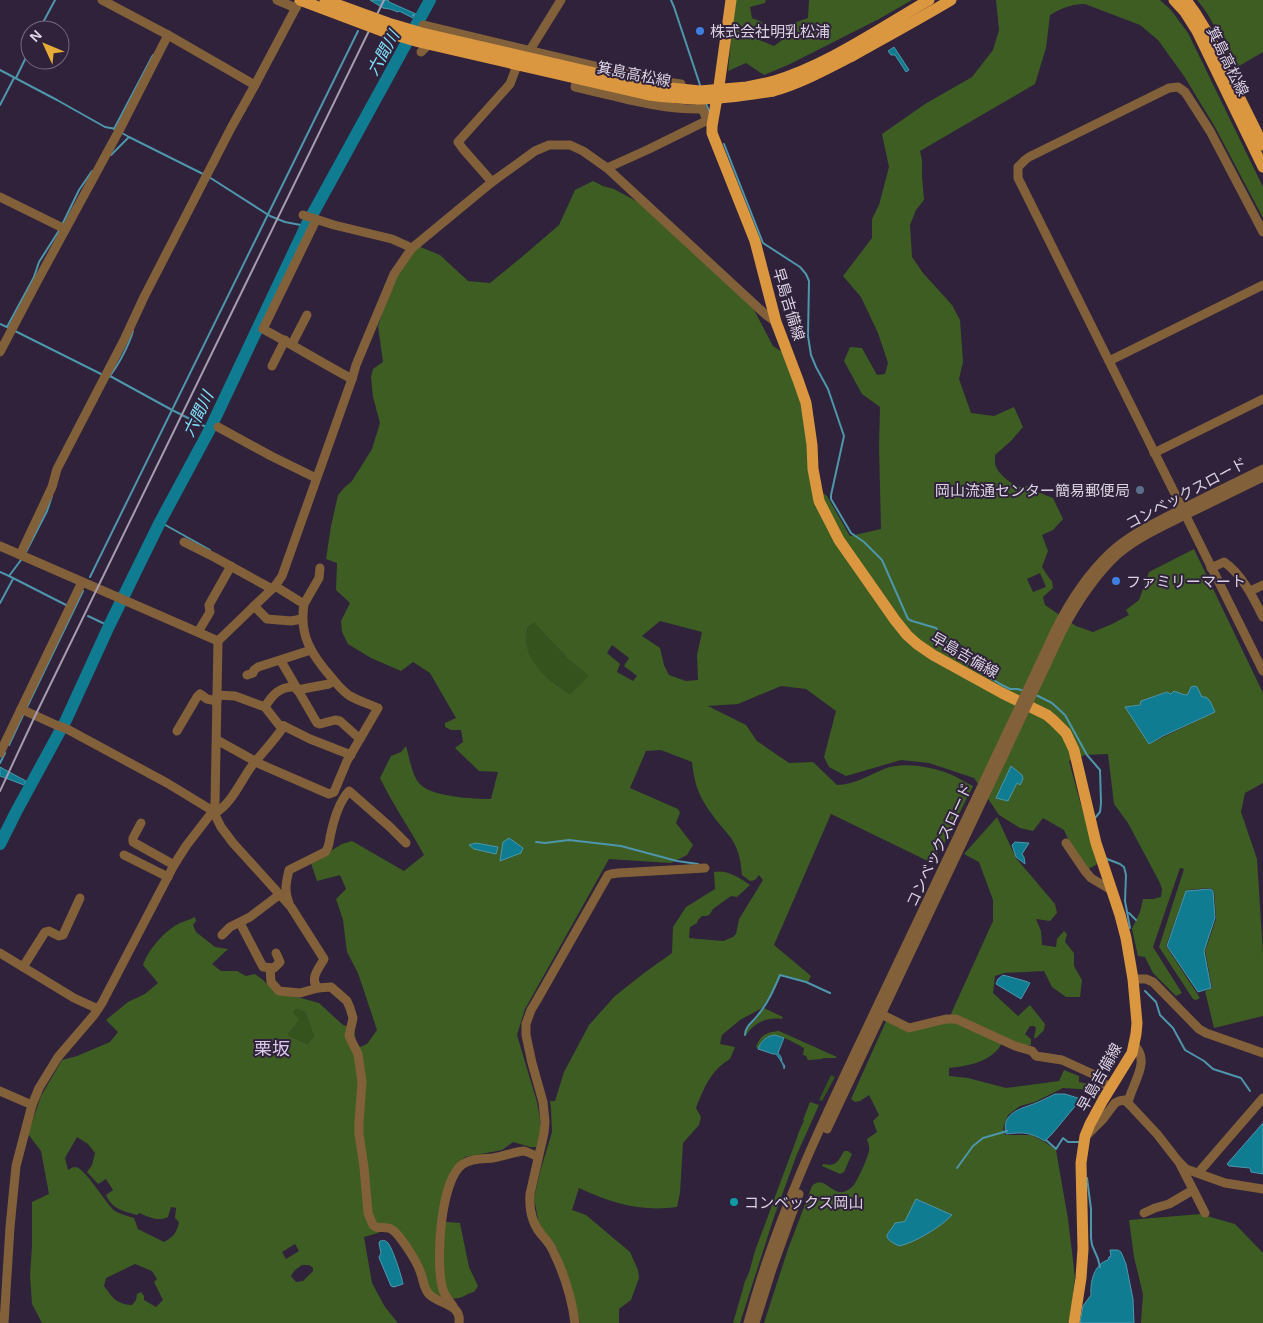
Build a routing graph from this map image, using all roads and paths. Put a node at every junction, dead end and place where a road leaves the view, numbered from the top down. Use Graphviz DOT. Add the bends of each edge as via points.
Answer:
graph roads {
  1 [pos="102,0"];
  2 [pos="277,0"];
  3 [pos="325,0"];
  4 [pos="561,0"];
  5 [pos="731,0"];
  6 [pos="929,0"];
  7 [pos="951,0"];
  8 [pos="1174,0"];
  9 [pos="1186,0"];
  10 [pos="299,3"];
  11 [pos="423,25"];
  12 [pos="443,30"];
  13 [pos="168,35"];
  14 [pos="530,50"];
  15 [pos="421,52"];
  16 [pos="581,62"];
  17 [pos="255,85"];
  18 [pos="772,86"];
  19 [pos="702,109"];
  20 [pos="710,119"];
  21 [pos="1259,138"];
  22 [pos="1263,167"];
  23 [pos="607,168"];
  24 [pos="492,182"];
  25 [pos="0,197"];
  26 [pos="303,215"];
  27 [pos="316,220"];
  28 [pos="63,228"];
  29 [pos="1263,232"];
  30 [pos="412,248"];
  31 [pos="1263,285"];
  32 [pos="307,316"];
  33 [pos="776,322"];
  34 [pos="288,342"];
  35 [pos="0,352"];
  36 [pos="1109,361"];
  37 [pos="272,366"];
  38 [pos="352,379"];
  39 [pos="1263,399"];
  40 [pos="218,427"];
  41 [pos="1154,453"];
  42 [pos="1263,469"];
  43 [pos="1263,477"];
  44 [pos="316,478"];
  45 [pos="1183,512"];
  46 [pos="184,542"];
  47 [pos="0,546"];
  48 [pos="20,555"];
  49 [pos="231,566"];
  50 [pos="320,568"];
  51 [pos="1211,568"];
  52 [pos="82,582"];
  53 [pos="1263,585"];
  54 [pos="273,588"];
  55 [pos="1250,591"];
  56 [pos="304,604"];
  57 [pos="254,606"];
  58 [pos="1263,617"];
  59 [pos="302,619"];
  60 [pos="198,632"];
  61 [pos="218,641"];
  62 [pos="311,650"];
  63 [pos="281,661"];
  64 [pos="1263,671"];
  65 [pos="247,675"];
  66 [pos="334,681"];
  67 [pos="296,689"];
  68 [pos="217,698"];
  69 [pos="265,707"];
  70 [pos="24,711"];
  71 [pos="284,726"];
  72 [pos="177,731"];
  73 [pos="360,739"];
  74 [pos="217,740"];
  75 [pos="0,752"];
  76 [pos="351,755"];
  77 [pos="1000,755"];
  78 [pos="256,762"];
  79 [pos="329,794"];
  80 [pos="342,799"];
  81 [pos="214,812"];
  82 [pos="141,823"];
  83 [pos="406,843"];
  84 [pos="1066,843"];
  85 [pos="124,855"];
  86 [pos="174,865"];
  87 [pos="705,868"];
  88 [pos="168,877"];
  89 [pos="1111,890"];
  90 [pos="279,895"];
  91 [pos="80,898"];
  92 [pos="291,908"];
  93 [pos="240,923"];
  94 [pos="222,934"];
  95 [pos="0,953"];
  96 [pos="276,953"];
  97 [pos="23,967"];
  98 [pos="270,968"];
  99 [pos="1132,979"];
  100 [pos="318,988"];
  101 [pos="98,1009"];
  102 [pos="881,1014"];
  103 [pos="1134,1045"];
  104 [pos="1263,1053"];
  105 [pos="1110,1089"];
  106 [pos="0,1091"];
  107 [pos="1263,1098"];
  108 [pos="1128,1103"];
  109 [pos="32,1105"];
  110 [pos="1085,1136"];
  111 [pos="538,1155"];
  112 [pos="1180,1163"];
  113 [pos="1199,1172"];
  114 [pos="1263,1189"];
  115 [pos="1194,1190"];
  116 [pos="1144,1213"];
  117 [pos="1205,1213"];
  118 [pos="453,1306"];
  119 [pos="4,1323"];
  120 [pos="459,1323"];
  121 [pos="575,1323"];
  122 [pos="748,1323"];
  123 [pos="755,1323"];
  124 [pos="1074,1323"];
  1 -- 13 [label="street"];
  2 -- 10 [label="street"];
  3 -- 18 [label="main road, 箕島高松線, bridge" via="422,33 651,86 700,91"];
  4 -- 14 [label="street"];
  5 -- 20 [label="main road, 早島吉備線" via="720,86"];
  6 -- 18 [label="main road, 箕島高松線"];
  7 -- 18 [label="main road, 箕島高松線" via="831,67 796,83"];
  8 -- 21 [label="main road, 箕島高松線" via="1197,31"];
  9 -- 21 [label="main road, 箕島高松線" via="1207,32"];
  10 -- 17 [label="street"];
  10 -- 18 [label="main road, 箕島高松線, bridge" via="419,42 649,95 726,98"];
  11 -- 12 [label="street"];
  12 -- 14 [label="street"];
  12 -- 15 [label="street"];
  13 -- 17 [label="street"];
  13 -- 28 [label="street" via="119,131"];
  14 -- 16 [label="street"];
  14 -- 24 [label="street" via="518,63 510,84 458,142"];
  16 -- 19 [label="street" via="694,88"];
  16 -- 19 [label="street" via="575,87 683,110"];
  17 -- 48 [label="street" via="57,468 52,487"];
  19 -- 20 [label="street"];
  20 -- 23 [label="street"];
  20 -- 33 [label="main road, 早島吉備線" via="714,140 754,241"];
  21 -- 22 [label="main road, 箕島高松線"];
  23 -- 24 [label="street" via="570,145 549,145"];
  23 -- 33 [label="street"];
  24 -- 30 [label="street"];
  25 -- 28 [label="street"];
  26 -- 27 [label="street"];
  27 -- 30 [label="street" via="392,239"];
  27 -- 34 [label="street" via="263,329"];
  28 -- 35 [label="street"];
  29 -- 36 [label="street" via="1210,131 1185,92 1178,87 1169,88 1025,160 1018,167 1018,178"];
  30 -- 38 [label="street" via="394,274"];
  31 -- 36 [label="street"];
  32 -- 34 [label="street"];
  33 -- 89 [label="main road, 早島吉備線" via="806,403 818,501 839,540 895,620 917,644 987,685 1047,714 1066,733 1074,750"];
  34 -- 37 [label="street"];
  34 -- 38 [label="street"];
  36 -- 41 [label="street"];
  38 -- 44 [label="street"];
  39 -- 41 [label="street"];
  40 -- 44 [label="street"];
  41 -- 45 [label="street"];
  42 -- 45 [label="street, コンベックスロード"];
  43 -- 45 [label="street, コンベックスロード"];
  44 -- 54 [label="street" via="282,576"];
  45 -- 51 [label="street"];
  45 -- 77 [label="street, コンベックスロード, bridge" via="1144,528 1119,545 1080,587 1068,605"];
  46 -- 49 [label="street"];
  47 -- 48 [label="street"];
  48 -- 52 [label="street"];
  49 -- 54 [label="street"];
  49 -- 60 [label="street"];
  50 -- 56 [label="street" via="319,578"];
  51 -- 55 [label="street" via="1224,562"];
  51 -- 64 [label="street"];
  52 -- 60 [label="street"];
  52 -- 70 [label="street"];
  53 -- 55 [label="street"];
  54 -- 56 [label="street"];
  54 -- 57 [label="street"];
  55 -- 58 [label="street"];
  56 -- 59 [label="street"];
  57 -- 59 [label="street" via="268,619"];
  57 -- 61 [label="street"];
  59 -- 62 [label="street"];
  60 -- 61 [label="street"];
  61 -- 68 [label="street"];
  62 -- 63 [label="street"];
  62 -- 66 [label="street"];
  63 -- 65 [label="street" via="258,667"];
  63 -- 67 [label="street"];
  66 -- 67 [label="street"];
  66 -- 73 [label="street" via="349,695 378,708"];
  67 -- 69 [label="street" via="285,688 274,693"];
  67 -- 73 [label="street" via="317,723 340,721"];
  68 -- 69 [label="street" via="235,696"];
  68 -- 72 [label="street" via="207,699 200,694"];
  68 -- 74 [label="street"];
  69 -- 71 [label="street" via="279,725"];
  70 -- 75 [label="street"];
  70 -- 81 [label="street" via="68,728"];
  71 -- 76 [label="street"];
  71 -- 78 [label="street"];
  73 -- 76 [label="street"];
  74 -- 78 [label="street"];
  74 -- 81 [label="street"];
  76 -- 79 [label="street" via="334,792"];
  77 -- 102 [label="street, コンベックスロード"];
  77 -- 122 [label="street, コンベックスロード" via="810,1151 780,1225"];
  78 -- 79 [label="street"];
  78 -- 81 [label="street" via="226,806"];
  79 -- 80 [label="street"];
  80 -- 83 [label="street" via="349,791"];
  80 -- 92 [label="street" via="328,849 288,870 285,893"];
  81 -- 86 [label="street"];
  81 -- 90 [label="street" via="233,843"];
  82 -- 86 [label="street" via="133,842"];
  84 -- 89 [label="street" via="1084,871"];
  85 -- 88 [label="street"];
  86 -- 88 [label="street"];
  87 -- 111 [label="street" via="611,874 605,878 526,1024 528,1046 545,1112"];
  88 -- 101 [label="street"];
  89 -- 99 [label="main road, 早島吉備線" via="1126,938"];
  90 -- 92 [label="street"];
  90 -- 93 [label="street"];
  91 -- 97 [label="street" via="63,935 45,932"];
  92 -- 100 [label="street" via="324,959 314,979"];
  93 -- 94 [label="street"];
  93 -- 98 [label="street" via="262,967"];
  95 -- 97 [label="street"];
  96 -- 98 [label="street" via="280,962"];
  97 -- 101 [label="street"];
  98 -- 100 [label="street" via="271,982 279,991 300,993"];
  99 -- 103 [label="main road, 早島吉備線" via="1137,1023"];
  99 -- 104 [label="street" via="1153,982 1206,1033"];
  100 -- 118 [label="street" via="331,987 347,1002 353,1018 349,1036 358,1054 362,1082 359,1134 371,1221 376,1227 389,1228 399,1236 418,1266 427,1291 439,1301"];
  101 -- 109 [label="street" via="58,1057"];
  102 -- 105 [label="street" via="909,1028 956,1019 1032,1051 1036,1056 1062,1060 1097,1076"];
  102 -- 123 [label="street, コンベックスロード" via="815,1154"];
  103 -- 105 [label="main road, 早島吉備線"];
  103 -- 108 [label="street" via="1140,1053 1140,1070"];
  105 -- 110 [label="main road, 早島吉備線"];
  106 -- 109 [label="street"];
  107 -- 113 [label="street"];
  108 -- 110 [label="street" via="1125,1100 1115,1103"];
  108 -- 112 [label="street"];
  109 -- 119 [label="street" via="16,1166"];
  110 -- 124 [label="main road, 早島吉備線" via="1081,1162 1083,1249"];
  111 -- 118 [label="street" via="524,1151 469,1161 462,1164 453,1176 440,1230 439,1269 445,1296"];
  111 -- 121 [label="street" via="530,1194 531,1216 554,1252"];
  112 -- 113 [label="street" via="1186,1169"];
  112 -- 115 [label="street"];
  113 -- 114 [label="street" via="1225,1183"];
  115 -- 116 [label="street"];
  115 -- 117 [label="street"];
  118 -- 120 [label="street"];
}
